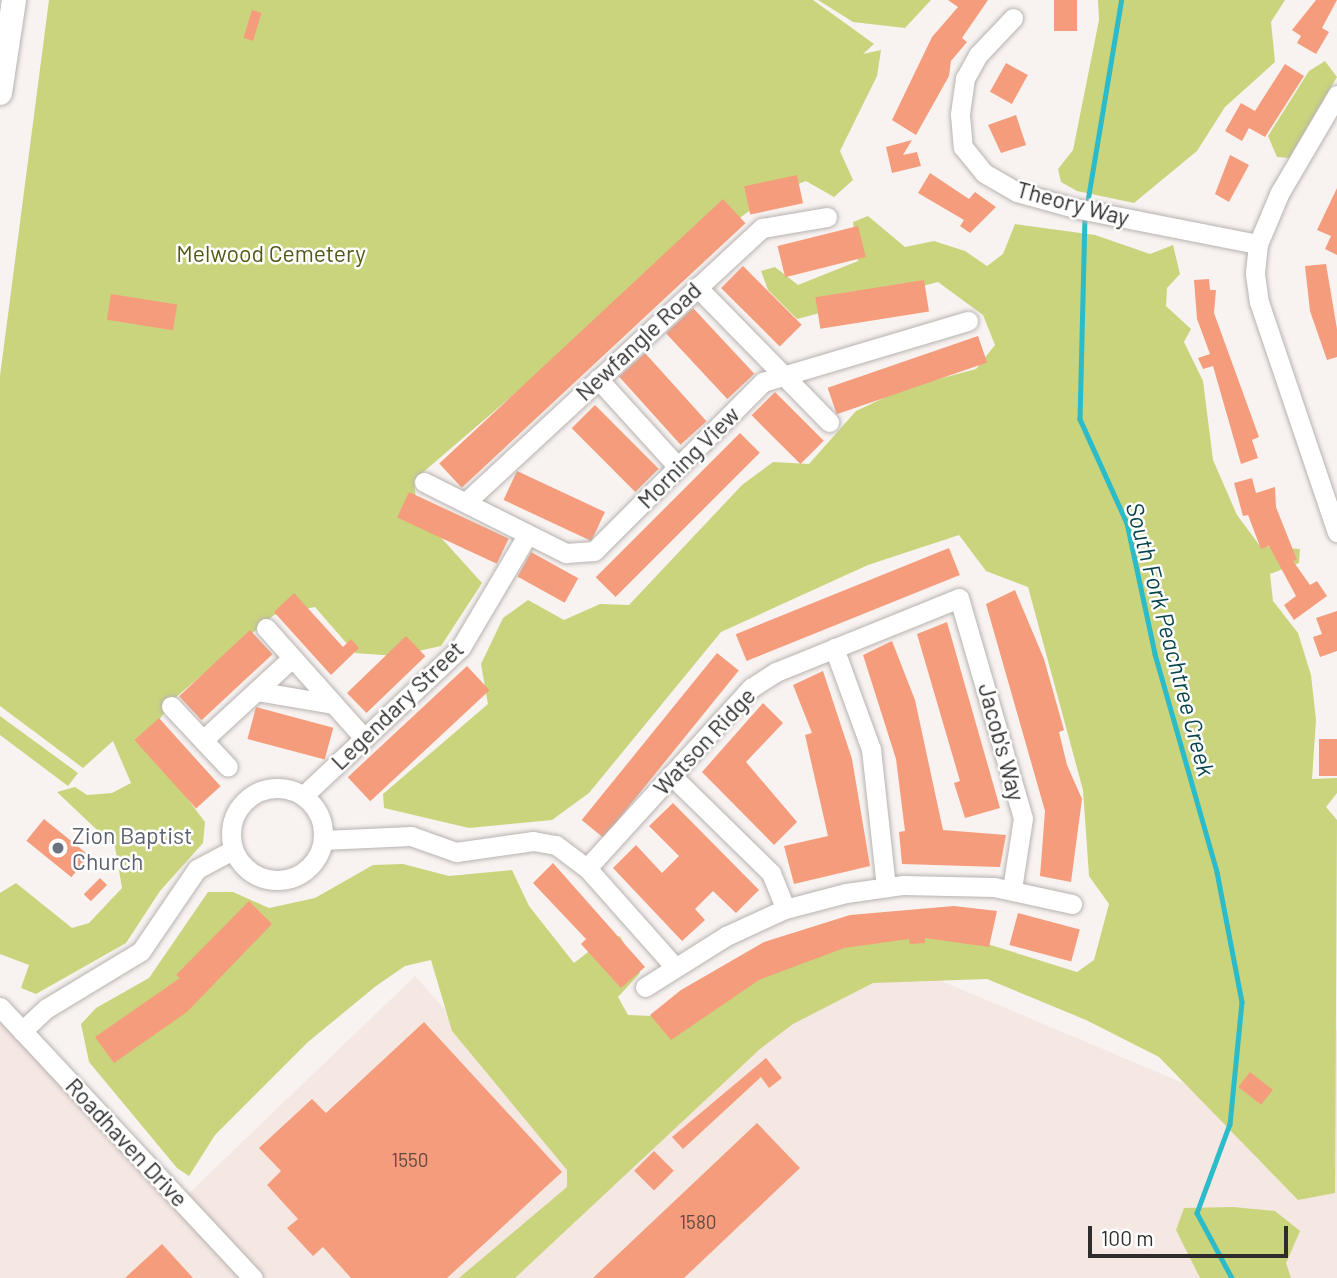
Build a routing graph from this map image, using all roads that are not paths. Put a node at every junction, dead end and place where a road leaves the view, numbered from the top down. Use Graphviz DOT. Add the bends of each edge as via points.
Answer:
graph roads {
  1 [pos="14,0"];
  2 [pos="1013,18"];
  3 [pos="0,93"];
  4 [pos="1337,95"];
  5 [pos="827,217"];
  6 [pos="1258,244"];
  7 [pos="697,287"];
  8 [pos="968,321"];
  9 [pos="783,374"];
  10 [pos="598,379"];
  11 [pos="829,422"];
  12 [pos="678,467"];
  13 [pos="424,482"];
  14 [pos="467,501"];
  15 [pos="1337,533"];
  16 [pos="526,537"];
  17 [pos="959,598"];
  18 [pos="266,628"];
  19 [pos="834,648"];
  20 [pos="292,658"];
  21 [pos="256,691"];
  22 [pos="333,704"];
  23 [pos="171,706"];
  24 [pos="363,737"];
  25 [pos="203,740"];
  26 [pos="228,767"];
  27 [pos="671,775"];
  28 [pos="303,796"];
  29 [pos="323,839"];
  30 [pos="232,850"];
  31 [pos="587,868"];
  32 [pos="886,887"];
  33 [pos="1012,889"];
  34 [pos="1072,904"];
  35 [pos="785,908"];
  36 [pos="675,967"];
  37 [pos="645,987"];
  38 [pos="0,1007"];
  39 [pos="22,1031"];
  40 [pos="253,1278"];
  1 -- 3 [label="main road"];
  2 -- 6 [label="street, Theory Way" via="978,55 965,78 960,115 963,147 984,173 1017,192 1074,208"];
  4 -- 6 [label="street" via="1280,192"];
  5 -- 7 [label="street, Newfangle Road" via="762,228"];
  6 -- 15 [label="street" via="1259,302"];
  7 -- 9 [label="street"];
  7 -- 10 [label="street, Newfangle Road"];
  8 -- 9 [label="street, Morning View"];
  9 -- 11 [label="street"];
  9 -- 12 [label="street, Morning View" via="763,382"];
  10 -- 12 [label="street"];
  10 -- 14 [label="street, Newfangle Road"];
  12 -- 16 [label="street, Morning View" via="594,551 566,554"];
  13 -- 14 [label="street, Morning View"];
  14 -- 16 [label="street, Morning View"];
  16 -- 24 [label="street, Legendary Street" via="461,647"];
  17 -- 19 [label="street, Watson Ridge"];
  17 -- 33 [label="street, Jacob's Way" via="1023,818"];
  18 -- 20 [label="street"];
  19 -- 27 [label="street, Watson Ridge" via="751,688"];
  19 -- 32 [label="street" via="871,749"];
  20 -- 21 [label="street"];
  20 -- 22 [label="street"];
  21 -- 22 [label="street"];
  21 -- 25 [label="street"];
  22 -- 24 [label="street"];
  23 -- 25 [label="street"];
  24 -- 28 [label="street, Legendary Street"];
  25 -- 26 [label="street"];
  27 -- 31 [label="street, Watson Ridge"];
  27 -- 35 [label="street" via="771,873"];
  28 -- 29 [label="street" via="319,815"];
  28 -- 30 [label="street" via="275,788 248,797 232,821"];
  29 -- 30 [label="street" via="310,867 282,881 251,874"];
  29 -- 31 [label="street" via="411,836 456,852 545,842"];
  30 -- 39 [label="street" via="197,869 141,951 47,1008"];
  31 -- 36 [label="street"];
  32 -- 33 [label="street"];
  32 -- 35 [label="street"];
  33 -- 34 [label="street"];
  35 -- 36 [label="street"];
  36 -- 37 [label="street"];
  38 -- 39 [label="street, Roadhaven Drive"];
  39 -- 40 [label="street, Roadhaven Drive"];
}
